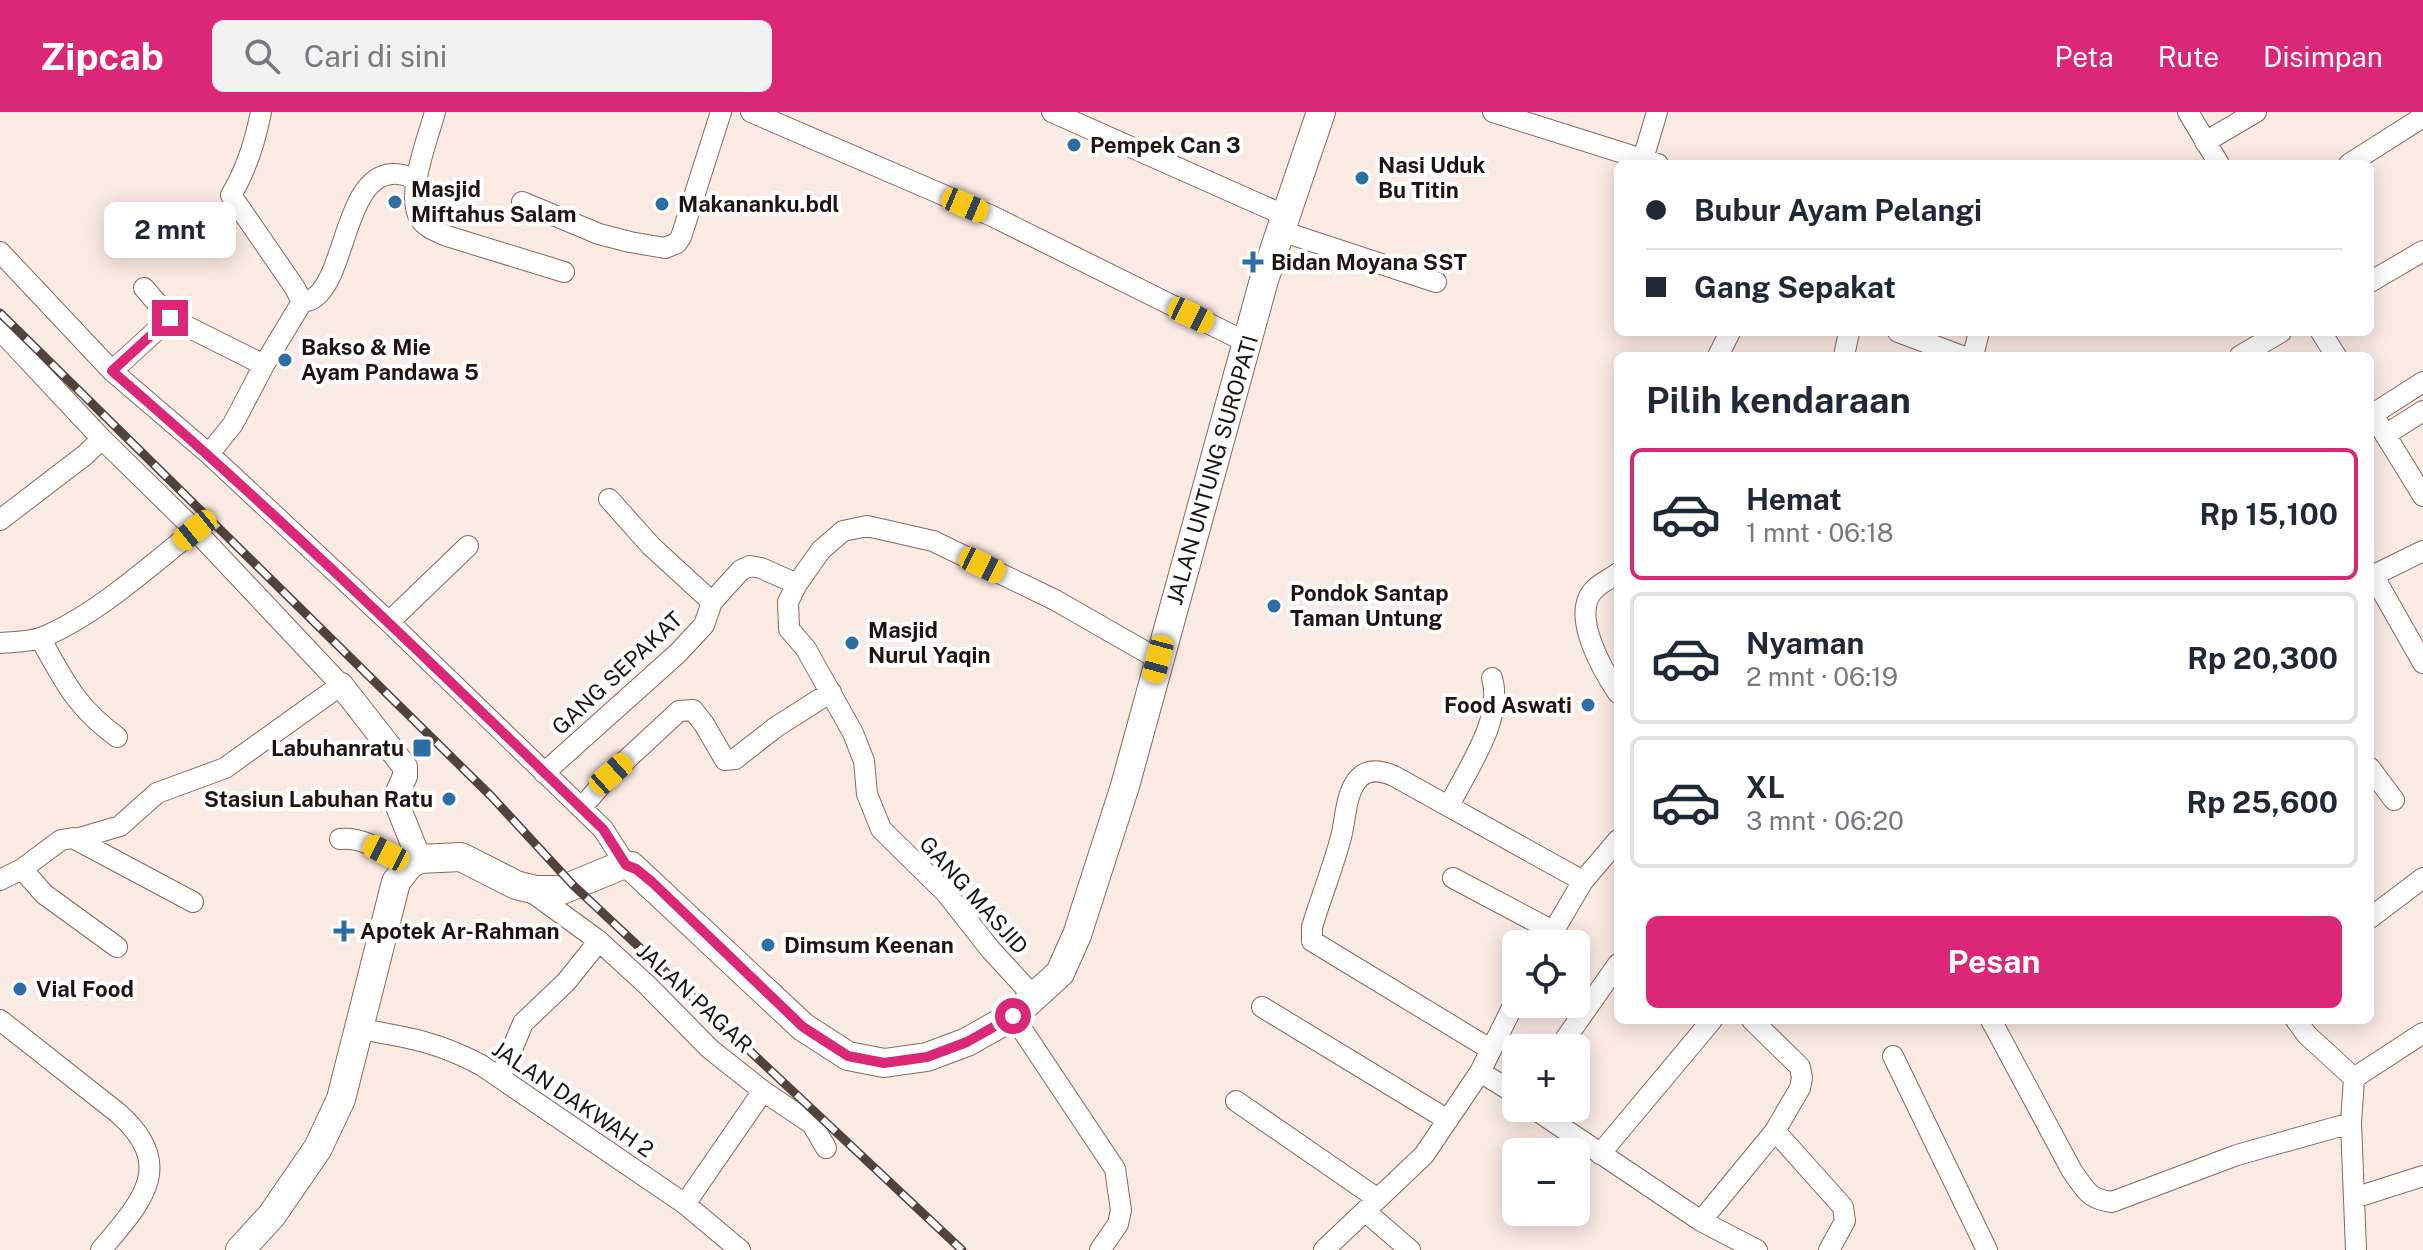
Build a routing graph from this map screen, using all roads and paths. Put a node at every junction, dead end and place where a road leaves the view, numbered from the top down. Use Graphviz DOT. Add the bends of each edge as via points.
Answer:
graph roads {
  1 [pos="261,112"];
  2 [pos="435,112"];
  3 [pos="721,112"];
  4 [pos="751,112"];
  5 [pos="1052,112"];
  6 [pos="1321,112"];
  7 [pos="1493,112"];
  8 [pos="1657,112"];
  9 [pos="2188,112"];
  10 [pos="2256,112"];
  11 [pos="2423,117"];
  12 [pos="1553,121"];
  13 [pos="2205,142"];
  14 [pos="1646,160"];
  15 [pos="1651,160"];
  16 [pos="2216,160"];
  17 [pos="2355,160"];
  18 [pos="417,179"];
  19 [pos="522,202"];
  20 [pos="1284,224"];
  21 [pos="2423,251"];
  22 [pos="0,252"];
  23 [pos="564,272"];
  24 [pos="2374,280"];
  25 [pos="1436,282"];
  26 [pos="144,288"];
  27 [pos="302,302"];
  28 [pos="170,318"];
  29 [pos="0,330"];
  30 [pos="1909,336"];
  31 [pos="2274,336"];
  32 [pos="1248,343"];
  33 [pos="1951,352"];
  34 [pos="2247,352"];
  35 [pos="264,365"];
  36 [pos="112,371"];
  37 [pos="2423,382"];
  38 [pos="2374,410"];
  39 [pos="2423,411"];
  40 [pos="2374,417"];
  41 [pos="2385,435"];
  42 [pos="102,439"];
  43 [pos="209,454"];
  44 [pos="2423,496"];
  45 [pos="609,499"];
  46 [pos="0,520"];
  47 [pos="195,530"];
  48 [pos="468,546"];
  49 [pos="2423,551"];
  50 [pos="2374,575"];
  51 [pos="1614,576"];
  52 [pos="2374,579"];
  53 [pos="797,584"];
  54 [pos="712,602"];
  55 [pos="389,622"];
  56 [pos="40,638"];
  57 [pos="0,643"];
  58 [pos="1158,659"];
  59 [pos="2423,663"];
  60 [pos="1492,678"];
  61 [pos="341,685"];
  62 [pos="1614,687"];
  63 [pos="831,692"];
  64 [pos="117,737"];
  65 [pos="544,773"];
  66 [pos="2374,773"];
  67 [pos="2394,800"];
  68 [pos="1449,806"];
  69 [pos="581,808"];
  70 [pos="76,839"];
  71 [pos="340,839"];
  72 [pos="1614,845"];
  73 [pos="414,862"];
  74 [pos="626,865"];
  75 [pos="22,869"];
  76 [pos="1453,878"];
  77 [pos="2423,878"];
  78 [pos="0,880"];
  79 [pos="1583,881"];
  80 [pos="525,888"];
  81 [pos="193,902"];
  82 [pos="2374,915"];
  83 [pos="1536,930"];
  84 [pos="1554,930"];
  85 [pos="599,941"];
  86 [pos="117,947"];
  87 [pos="1614,970"];
  88 [pos="1035,998"];
  89 [pos="1262,1007"];
  90 [pos="1013,1016"];
  91 [pos="1506,1018"];
  92 [pos="0,1020"];
  93 [pos="1709,1024"];
  94 [pos="1756,1024"];
  95 [pos="1993,1024"];
  96 [pos="2299,1024"];
  97 [pos="360,1029"];
  98 [pos="2423,1033"];
  99 [pos="1569,1034"];
  100 [pos="1490,1049"];
  101 [pos="1893,1056"];
  102 [pos="1480,1072"];
  103 [pos="500,1078"];
  104 [pos="2354,1078"];
  105 [pos="1502,1085"];
  106 [pos="763,1091"];
  107 [pos="1236,1101"];
  108 [pos="1448,1120"];
  109 [pos="1553,1122"];
  110 [pos="2351,1123"];
  111 [pos="1775,1131"];
  112 [pos="826,1148"];
  113 [pos="1600,1154"];
  114 [pos="2423,1176"];
  115 [pos="2354,1198"];
  116 [pos="685,1204"];
  117 [pos="1372,1206"];
  118 [pos="1701,1221"];
  119 [pos="101,1250"];
  120 [pos="240,1250"];
  121 [pos="740,1250"];
  122 [pos="1100,1250"];
  123 [pos="1324,1250"];
  124 [pos="1410,1250"];
  125 [pos="1757,1250"];
  126 [pos="1829,1250"];
  127 [pos="1987,1250"];
  128 [pos="2356,1250"];
  1 -- 27 [label="street" via="243,175 231,195"];
  2 -- 18 [label="street"];
  3 -- 19 [label="street" via="681,237 670,247 599,234"];
  4 -- 32 [label="street" via="992,216"];
  5 -- 20 [label="street"];
  6 -- 20 [label="main road, JALAN UNTUNG SUROPATI"];
  7 -- 12 [label="street"];
  8 -- 15 [label="street"];
  9 -- 13 [label="street"];
  10 -- 13 [label="street"];
  11 -- 17 [label="street"];
  12 -- 14 [label="street"];
  13 -- 16 [label="street"];
  18 -- 23 [label="street" via="415,202 429,228"];
  18 -- 27 [label="street" via="392,174 377,179 359,199 329,278 315,298"];
  20 -- 25 [label="street"];
  20 -- 32 [label="main road, JALAN UNTUNG SUROPATI"];
  21 -- 24 [label="street"];
  22 -- 36 [label="street"];
  26 -- 28 [label="street"];
  27 -- 35 [label="street"];
  28 -- 35 [label="street"];
  28 -- 36 [label="street"];
  29 -- 42 [label="street"];
  30 -- 33 [label="street"];
  31 -- 34 [label="street"];
  32 -- 58 [label="main road, JALAN UNTUNG SUROPATI"];
  35 -- 43 [label="street" via="233,424"];
  36 -- 43 [label="street"];
  37 -- 38 [label="street"];
  39 -- 41 [label="street"];
  40 -- 41 [label="street"];
  41 -- 44 [label="street"];
  42 -- 46 [label="street"];
  42 -- 47 [label="street"];
  43 -- 55 [label="street"];
  45 -- 54 [label="street"];
  47 -- 56 [label="street" via="115,594"];
  47 -- 61 [label="street"];
  48 -- 55 [label="street"];
  49 -- 50 [label="street"];
  51 -- 62 [label="street" via="1591,593 1586,614 1600,668"];
  52 -- 59 [label="street"];
  53 -- 54 [label="street, GANG SEPAKAT" via="746,567"];
  53 -- 58 [label="street" via="821,550 843,531 867,526 933,541 1055,600"];
  53 -- 63 [label="street, GANG MASJID" via="788,602 789,629"];
  54 -- 65 [label="street, GANG SEPAKAT" via="704,625 678,653"];
  55 -- 65 [label="street"];
  56 -- 57 [label="street"];
  56 -- 64 [label="street" via="74,698"];
  58 -- 88 [label="main road, JALAN UNTUNG SUROPATI" via="1125,786 1077,935 1060,973"];
  60 -- 68 [label="street" via="1492,718"];
  61 -- 70 [label="street" via="225,768 157,793 120,826"];
  61 -- 73 [label="street" via="405,767 395,799"];
  63 -- 69 [label="street" via="735,759 725,760 693,710 679,711"];
  63 -- 88 [label="street, GANG MASJID" via="864,761 867,794 881,829 946,893"];
  65 -- 69 [label="street"];
  66 -- 67 [label="street"];
  68 -- 79 [label="street"];
  68 -- 100 [label="street" via="1385,772 1362,775 1347,804 1310,938"];
  69 -- 74 [label="street" via="603,829"];
  70 -- 75 [label="street" via="61,840"];
  70 -- 81 [label="street"];
  71 -- 73 [label="street" via="363,841"];
  72 -- 79 [label="street"];
  73 -- 80 [label="main road" via="461,857"];
  73 -- 97 [label="main road" via="396,882"];
  74 -- 80 [label="main road" via="562,890"];
  74 -- 90 [label="main road, JALAN UNTUNG SUROPATI" via="652,882 803,1027 848,1056 884,1063 927,1057"];
  75 -- 78 [label="street"];
  75 -- 86 [label="street" via="44,894"];
  76 -- 83 [label="street"];
  77 -- 82 [label="street"];
  79 -- 84 [label="street"];
  80 -- 85 [label="street, JALAN PAGAR"];
  85 -- 103 [label="street" via="523,1023"];
  85 -- 106 [label="street, JALAN PAGAR" via="710,1049"];
  87 -- 99 [label="street"];
  88 -- 90 [label="main road, JALAN UNTUNG SUROPATI"];
  89 -- 108 [label="street"];
  90 -- 122 [label="street" via="1115,1169 1121,1210"];
  91 -- 100 [label="street"];
  92 -- 119 [label="street" via="118,1113 143,1142 150,1168 147,1187"];
  93 -- 113 [label="street"];
  94 -- 111 [label="street" via="1800,1067 1802,1078"];
  95 -- 110 [label="street" via="2072,1171 2096,1200 2112,1202 2237,1155"];
  96 -- 104 [label="street"];
  97 -- 103 [label="street, JALAN DAKWAH 2" via="451,1049"];
  97 -- 120 [label="main road" via="341,1099 318,1148 272,1215"];
  98 -- 104 [label="street"];
  100 -- 102 [label="street"];
  101 -- 127 [label="street"];
  102 -- 105 [label="street"];
  102 -- 108 [label="street"];
  103 -- 116 [label="street, JALAN DAKWAH 2"];
  104 -- 110 [label="street"];
  106 -- 112 [label="street, JALAN PAGAR" via="812,1124"];
  106 -- 116 [label="street"];
  107 -- 117 [label="street"];
  108 -- 117 [label="street" via="1424,1155"];
  109 -- 113 [label="street"];
  110 -- 115 [label="street"];
  111 -- 118 [label="street"];
  111 -- 126 [label="street" via="1843,1207 1845,1221"];
  113 -- 118 [label="street"];
  114 -- 115 [label="street"];
  115 -- 128 [label="street"];
  116 -- 121 [label="street, JALAN DAKWAH 2"];
  117 -- 123 [label="street"];
  117 -- 124 [label="street"];
  118 -- 125 [label="street"];
}
